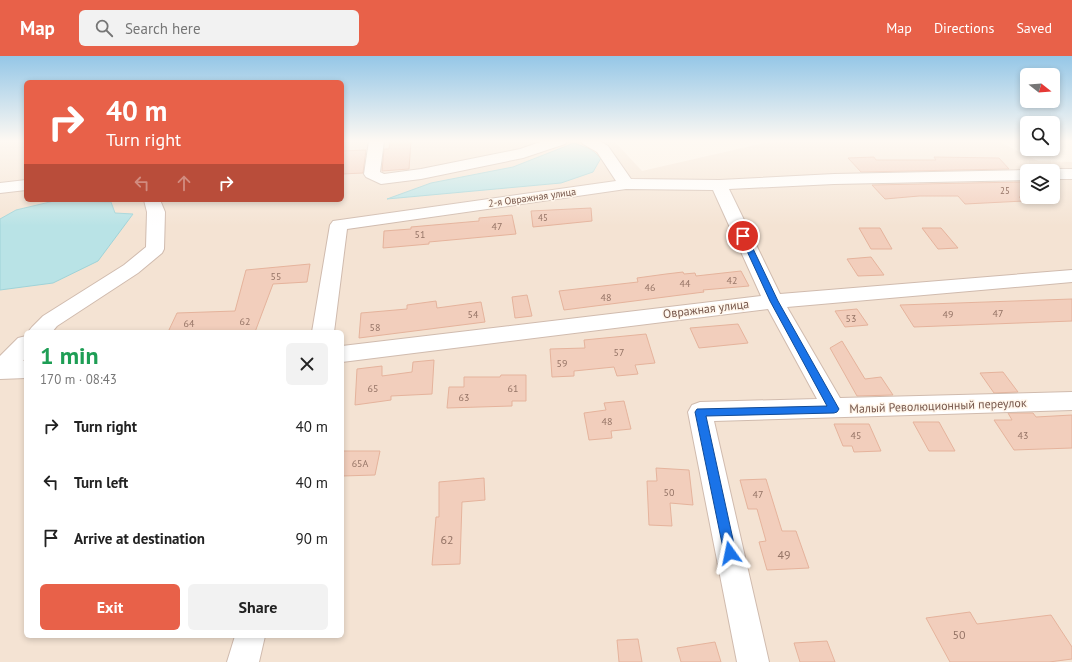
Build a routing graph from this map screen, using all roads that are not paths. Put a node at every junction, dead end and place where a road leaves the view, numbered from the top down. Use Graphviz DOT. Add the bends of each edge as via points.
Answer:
graph roads {
  1 [pos="373,169"];
  2 [pos="445,169"];
  3 [pos="616,169"];
  4 [pos="1060,174"];
  5 [pos="1072,174"];
  6 [pos="1020,175"];
  7 [pos="626,184"];
  8 [pos="719,184"];
  9 [pos="24,186"];
  10 [pos="0,188"];
  11 [pos="153,202"];
  12 [pos="1072,276"];
  13 [pos="774,301"];
  14 [pos="40,330"];
  15 [pos="324,330"];
  16 [pos="24,346"];
  17 [pos="344,354"];
  18 [pos="24,369"];
  19 [pos="0,370"];
  20 [pos="1072,401"];
  21 [pos="834,409"];
  22 [pos="249,638"];
  23 [pos="243,662"];
  24 [pos="754,662"];
  1 -- 2 [label="street" via="372,174 381,179"];
  3 -- 7 [label="street"];
  4 -- 5 [label="street"];
  6 -- 8 [label="street, 2-я Овражная улица"];
  7 -- 8 [label="street, 2-я Овражная улица"];
  7 -- 15 [label="street, 2-я Овражная улица" via="339,225"];
  8 -- 13 [label="street"];
  9 -- 10 [label="street"];
  11 -- 14 [label="street" via="156,212 155,249 131,269"];
  12 -- 13 [label="street, Овражная улица"];
  13 -- 17 [label="street, Овражная улица"];
  13 -- 21 [label="street"];
  16 -- 19 [label="street"];
  18 -- 19 [label="street"];
  20 -- 21 [label="street, Малый Революционный переулок"];
  21 -- 24 [label="street, Малый Революционный переулок" via="700,412"];
  22 -- 23 [label="street"];
}
